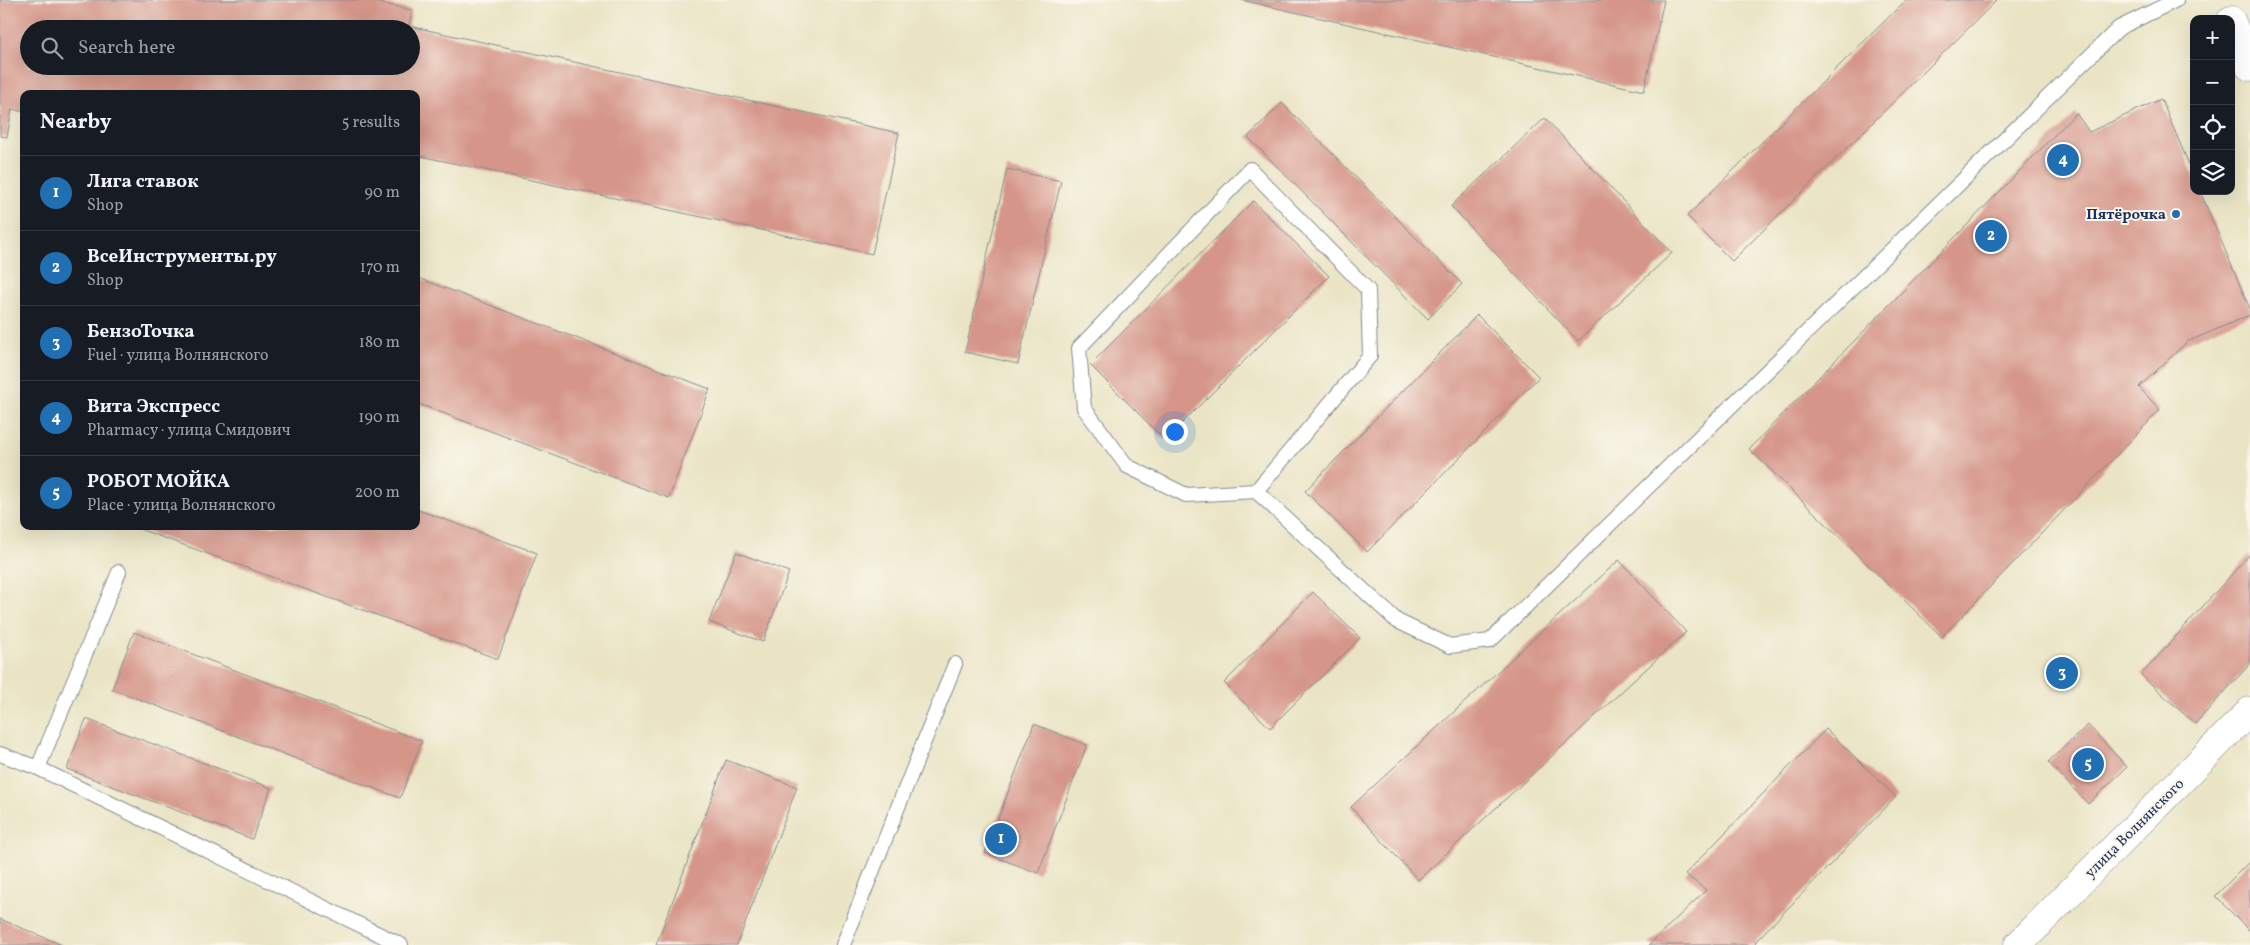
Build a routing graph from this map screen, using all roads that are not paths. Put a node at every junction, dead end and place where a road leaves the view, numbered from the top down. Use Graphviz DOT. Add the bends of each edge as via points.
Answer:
graph roads {
  1 [pos="2176,0"];
  2 [pos="2223,0"];
  3 [pos="2229,15"];
  4 [pos="2235,29"];
  5 [pos="2250,67"];
  6 [pos="1256,491"];
  7 [pos="118,572"];
  8 [pos="955,664"];
  9 [pos="2250,711"];
  10 [pos="0,754"];
  11 [pos="38,768"];
  12 [pos="401,945"];
  13 [pos="843,945"];
  14 [pos="2018,945"];
  1 -- 6 [label="lane" via="2119,28 1490,641 1450,646 1397,621"];
  2 -- 3 [label="street"];
  4 -- 5 [label="street"];
  6 -- 6 [label="lane" via="1186,495 1127,466 1084,408 1079,348 1250,170 1368,290 1370,312 1370,356"];
  7 -- 11 [label="lane"];
  8 -- 13 [label="lane"];
  9 -- 14 [label="street, улица Волнянского"];
  10 -- 11 [label="lane"];
  11 -- 12 [label="lane"];
}
